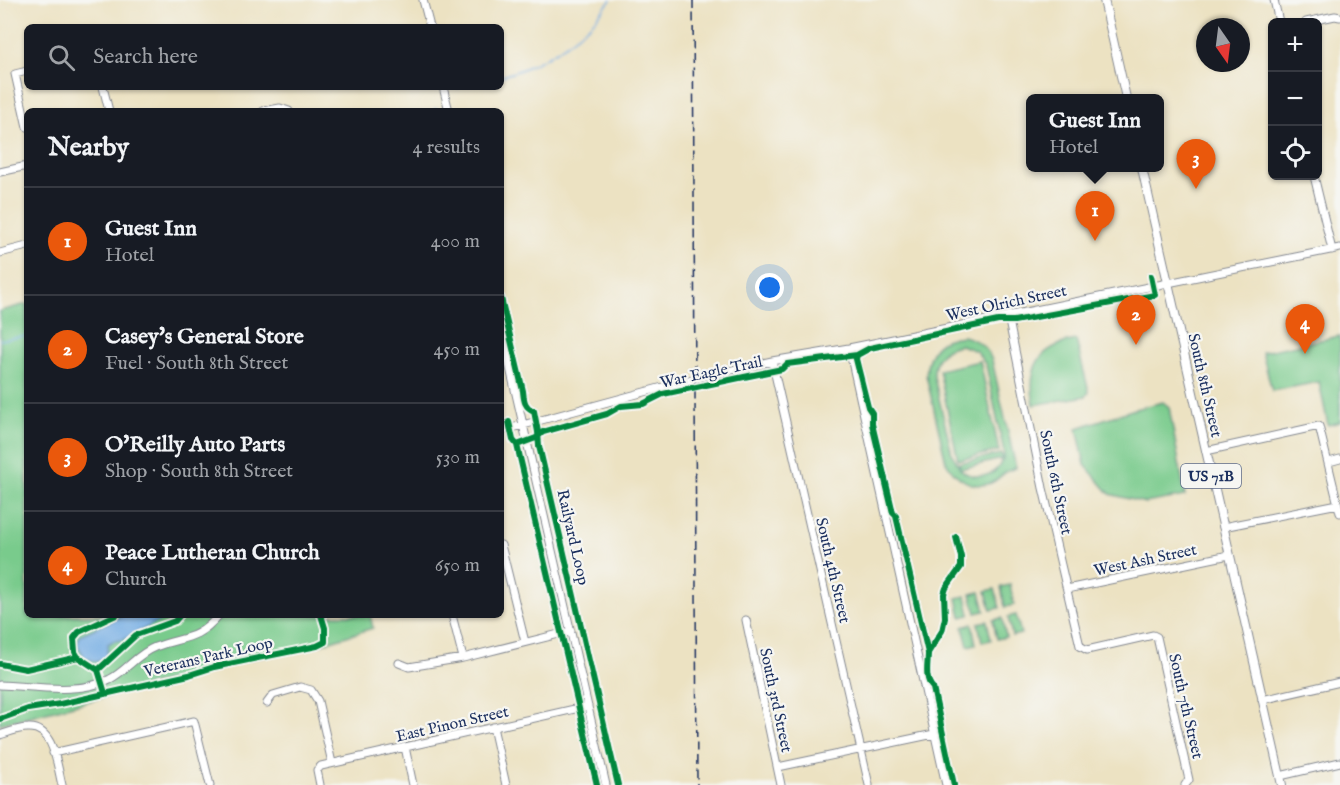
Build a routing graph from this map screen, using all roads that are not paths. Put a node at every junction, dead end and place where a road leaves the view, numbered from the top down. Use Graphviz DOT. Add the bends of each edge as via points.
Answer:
graph roads {
  1 [pos="423,0"];
  2 [pos="1104,0"];
  3 [pos="1274,0"];
  4 [pos="1340,17"];
  5 [pos="1278,18"];
  6 [pos="1322,19"];
  7 [pos="429,24"];
  8 [pos="24,72"];
  9 [pos="104,90"];
  10 [pos="444,90"];
  11 [pos="1125,94"];
  12 [pos="108,108"];
  13 [pos="448,108"];
  14 [pos="24,114"];
  15 [pos="24,167"];
  16 [pos="0,172"];
  17 [pos="1143,172"];
  18 [pos="1315,180"];
  19 [pos="24,247"];
  20 [pos="1336,249"];
  21 [pos="0,253"];
  22 [pos="1168,283"];
  23 [pos="1008,316"];
  24 [pos="504,342"];
  25 [pos="849,348"];
  26 [pos="772,361"];
  27 [pos="523,425"];
  28 [pos="504,429"];
  29 [pos="1206,451"];
  30 [pos="1340,459"];
  31 [pos="1329,462"];
  32 [pos="1338,504"];
  33 [pos="1340,513"];
  34 [pos="1223,527"];
  35 [pos="1229,555"];
  36 [pos="504,557"];
  37 [pos="1066,589"];
  38 [pos="216,618"];
  39 [pos="453,618"];
  40 [pos="746,620"];
  41 [pos="571,632"];
  42 [pos="1153,635"];
  43 [pos="525,642"];
  44 [pos="463,658"];
  45 [pos="399,663"];
  46 [pos="1340,682"];
  47 [pos="0,685"];
  48 [pos="1262,700"];
  49 [pos="267,704"];
  50 [pos="588,706"];
  51 [pos="493,727"];
  52 [pos="934,734"];
  53 [pos="0,735"];
  54 [pos="405,747"];
  55 [pos="861,750"];
  56 [pos="53,753"];
  57 [pos="1340,762"];
  58 [pos="332,763"];
  59 [pos="778,767"];
  60 [pos="1281,780"];
  61 [pos="62,785"];
  62 [pos="210,785"];
  63 [pos="320,785"];
  64 [pos="413,785"];
  65 [pos="506,785"];
  66 [pos="606,785"];
  67 [pos="782,785"];
  68 [pos="869,785"];
  69 [pos="946,785"];
  70 [pos="1185,785"];
  1 -- 7 [label="street"];
  2 -- 11 [label="main road"];
  3 -- 5 [label="street"];
  4 -- 6 [label="street"];
  8 -- 14 [label="street" via="15,74"];
  9 -- 12 [label="street"];
  10 -- 13 [label="street"];
  15 -- 16 [label="street"];
  17 -- 22 [label="main road, South 8th Street / US 71B"];
  18 -- 20 [label="street"];
  19 -- 21 [label="street"];
  20 -- 22 [label="street, West Olrich Street"];
  22 -- 23 [label="street, West Olrich Street"];
  22 -- 29 [label="main road, South 8th Street / US 71B"];
  23 -- 25 [label="street, West Olrich Street"];
  23 -- 37 [label="street, South 6th Street"];
  24 -- 27 [label="street"];
  25 -- 26 [label="street, West Olrich Street"];
  25 -- 52 [label="street"];
  26 -- 27 [label="street, West Olrich Street" via="627,395"];
  26 -- 55 [label="street, South 4th Street"];
  27 -- 28 [label="street, West Olrich Street"];
  27 -- 41 [label="street"];
  29 -- 31 [label="street" via="1319,426"];
  29 -- 34 [label="main road, South 8th Street / US 71B"];
  30 -- 31 [label="street"];
  31 -- 32 [label="street"];
  32 -- 33 [label="street"];
  32 -- 34 [label="street"];
  34 -- 35 [label="main road, South 8th Street / US 71B"];
  35 -- 37 [label="street, West Ash Street"];
  35 -- 48 [label="main road, South 8th Street / US 71B"];
  36 -- 43 [label="street"];
  37 -- 42 [label="street, South 6th Street" via="1080,646 1087,650"];
  38 -- 47 [label="street" via="189,638 152,648 102,683 72,688"];
  39 -- 44 [label="street"];
  40 -- 59 [label="street, South 3rd Street"];
  41 -- 43 [label="street"];
  41 -- 50 [label="street"];
  42 -- 70 [label="street, South 7th Street" via="1157,637 1189,780"];
  43 -- 44 [label="street"];
  44 -- 45 [label="street" via="409,667"];
  46 -- 48 [label="street"];
  48 -- 60 [label="main road, South 8th Street / US 71B"];
  49 -- 58 [label="street" via="273,695 300,687 311,690 318,701"];
  50 -- 51 [label="street, East Pinon Street"];
  50 -- 66 [label="street"];
  51 -- 54 [label="street, East Pinon Street"];
  51 -- 65 [label="street"];
  52 -- 55 [label="street"];
  52 -- 69 [label="street"];
  53 -- 56 [label="street" via="37,729 48,736"];
  54 -- 58 [label="street, East Pinon Street"];
  54 -- 64 [label="street"];
  55 -- 59 [label="street"];
  55 -- 68 [label="street, South 4th Street"];
  56 -- 61 [label="street"];
  56 -- 62 [label="street" via="194,721"];
  57 -- 60 [label="street"];
  58 -- 63 [label="street, East Pinon Street" via="317,770"];
  59 -- 67 [label="street, South 3rd Street"];
}
